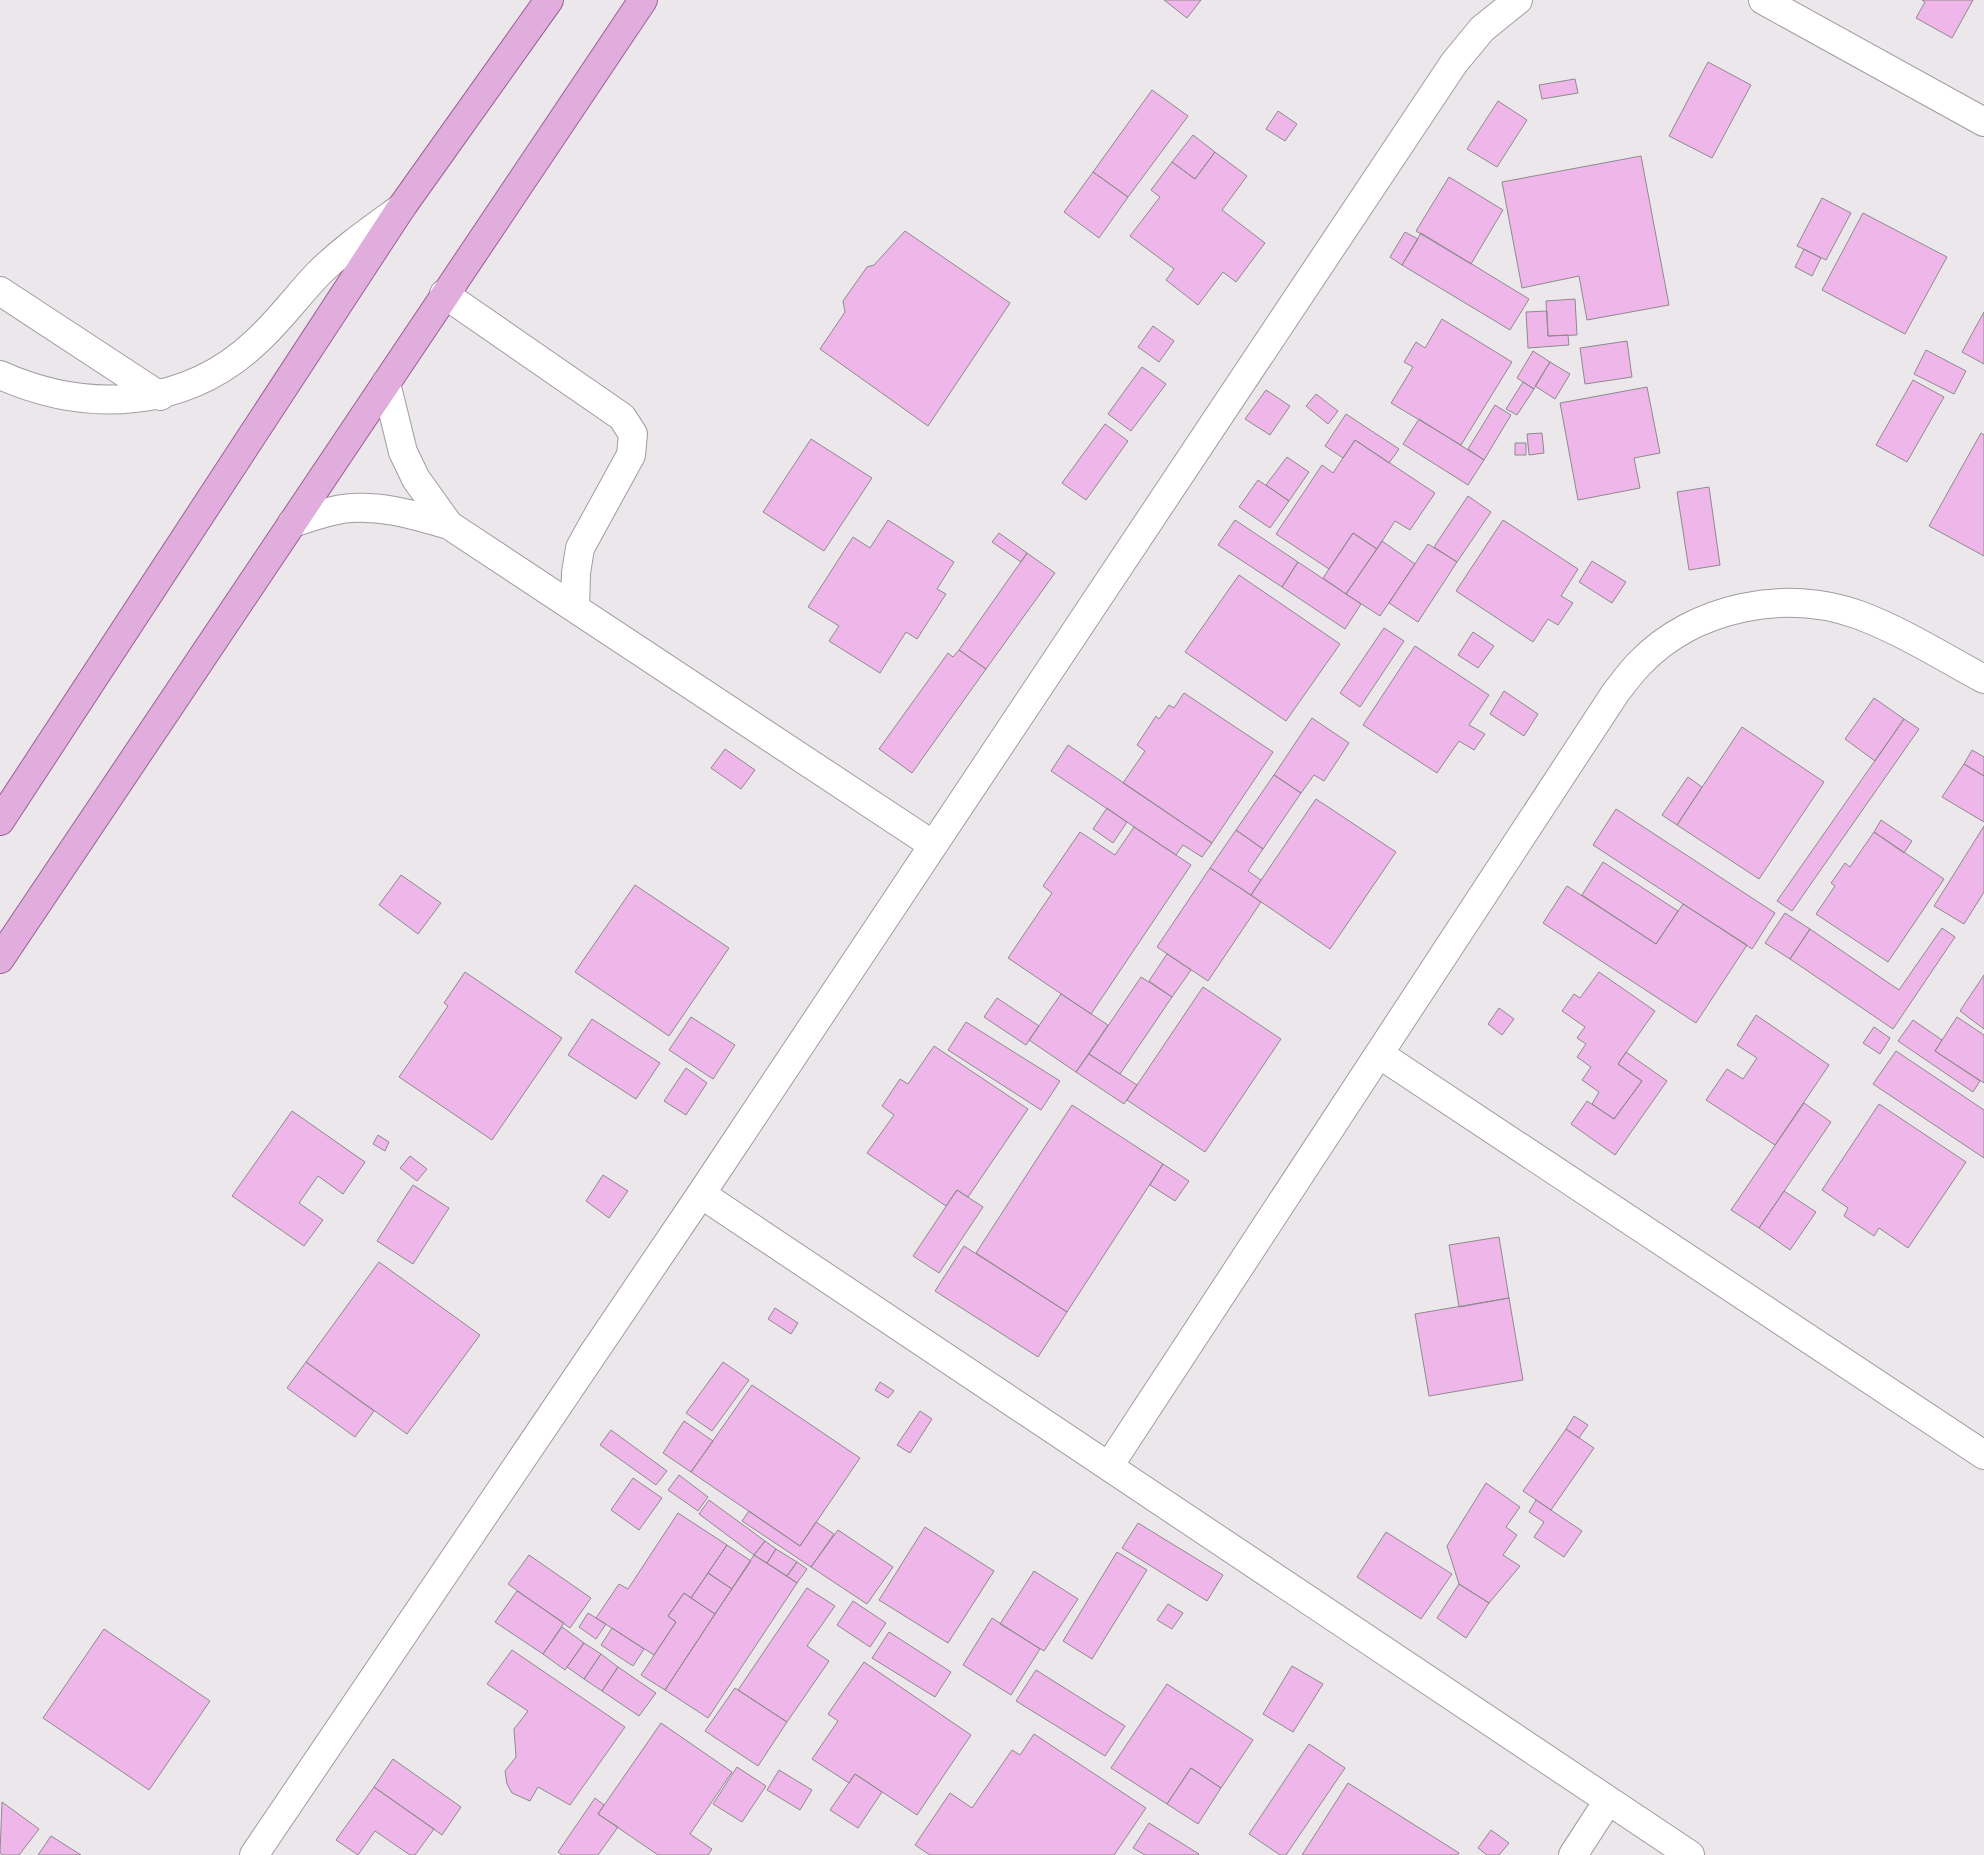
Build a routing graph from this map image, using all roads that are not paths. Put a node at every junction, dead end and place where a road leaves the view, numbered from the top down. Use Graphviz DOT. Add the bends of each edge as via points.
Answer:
graph roads {
  1 [pos="549,0"];
  2 [pos="643,0"];
  3 [pos="1518,0"];
  4 [pos="1763,0"];
  5 [pos="1984,122"];
  6 [pos="401,208"];
  7 [pos="0,291"];
  8 [pos="444,294"];
  9 [pos="0,375"];
  10 [pos="386,383"];
  11 [pos="160,396"];
  12 [pos="292,523"];
  13 [pos="449,525"];
  14 [pos="575,608"];
  15 [pos="1984,679"];
  16 [pos="0,821"];
  17 [pos="933,845"];
  18 [pos="0,959"];
  19 [pos="1379,1054"];
  20 [pos="701,1194"];
  21 [pos="1984,1455"];
  22 [pos="1109,1466"];
  23 [pos="1608,1801"];
  24 [pos="254,1855"];
  25 [pos="1573,1855"];
  26 [pos="1690,1855"];
  1 -- 6 [label="main road"];
  2 -- 8 [label="main road"];
  3 -- 17 [label="street" via="1482,29 1454,63"];
  4 -- 5 [label="street"];
  6 -- 11 [label="street" via="358,238 319,273 257,342 226,367 194,384"];
  6 -- 16 [label="main road"];
  7 -- 11 [label="street"];
  8 -- 10 [label="main road"];
  8 -- 14 [label="street" via="622,417 633,434 631,455 580,548"];
  9 -- 11 [label="street" via="34,387 96,399"];
  10 -- 12 [label="main road"];
  10 -- 13 [label="street" via="403,452 416,479"];
  12 -- 13 [label="street" via="341,510 376,508"];
  12 -- 18 [label="main road"];
  13 -- 14 [label="street"];
  14 -- 17 [label="street"];
  15 -- 19 [label="street" via="1858,614 1821,605 1782,602 1742,607 1705,619 1671,638 1641,662 1616,692"];
  17 -- 20 [label="street"];
  19 -- 21 [label="street"];
  19 -- 22 [label="street"];
  20 -- 22 [label="street"];
  20 -- 24 [label="street"];
  22 -- 23 [label="street" via="1272,1579"];
  23 -- 25 [label="street"];
  23 -- 26 [label="street"];
}
